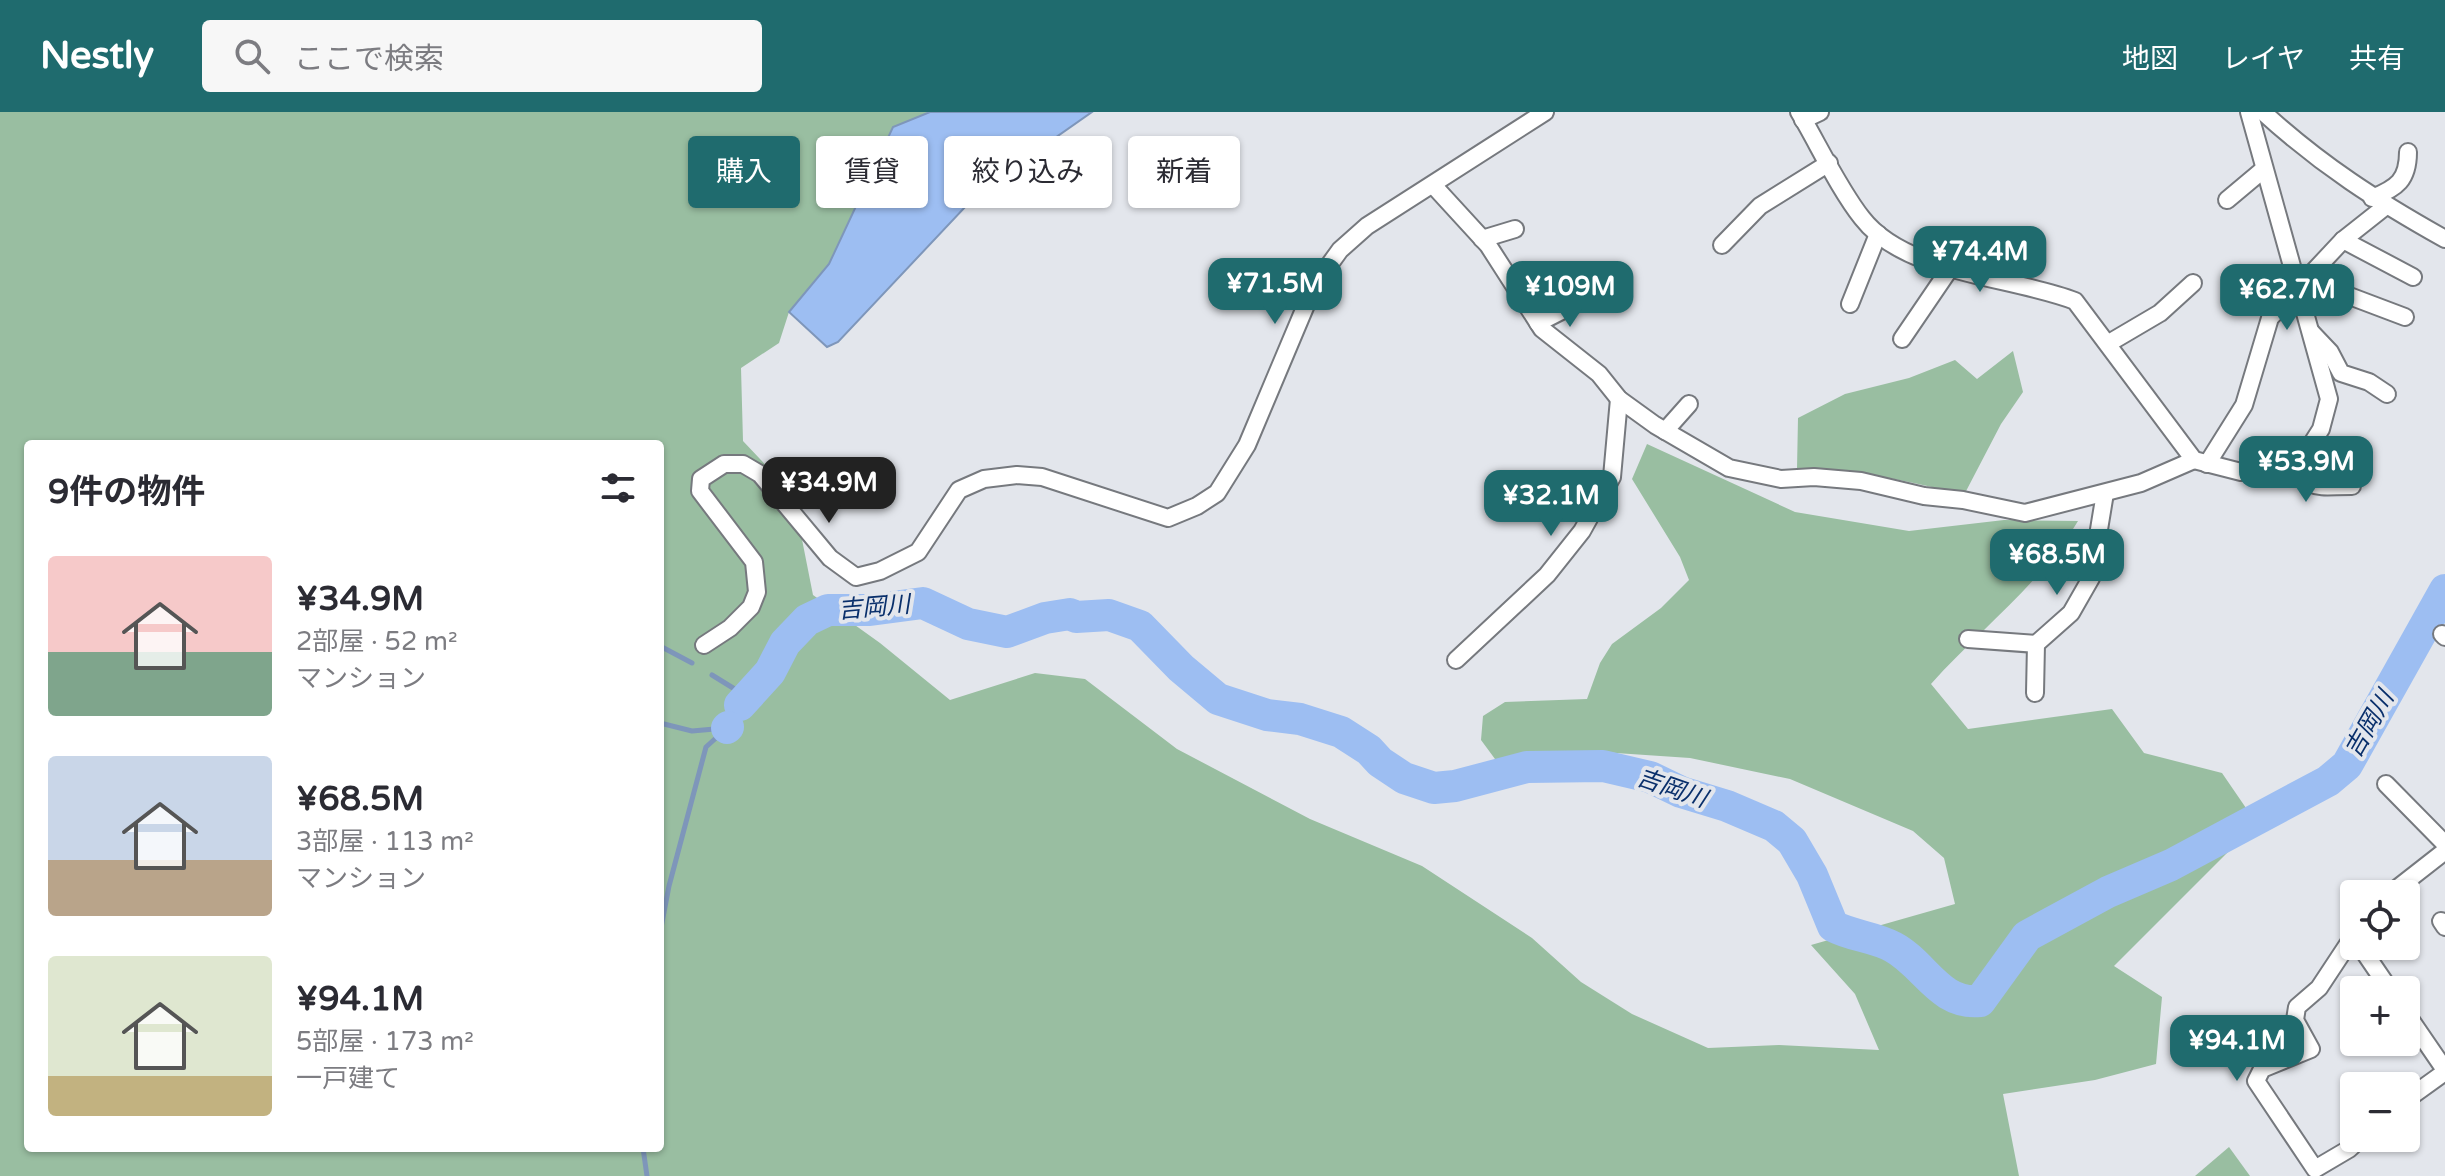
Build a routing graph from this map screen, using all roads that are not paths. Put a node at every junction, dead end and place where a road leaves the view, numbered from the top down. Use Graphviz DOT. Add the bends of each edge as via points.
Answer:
graph roads {
  1 [pos="1545,112"];
  2 [pos="1820,112"];
  3 [pos="2249,112"];
  4 [pos="2263,112"];
  5 [pos="1801,116"];
  6 [pos="1514,120"];
  7 [pos="2408,152"];
  8 [pos="1829,163"];
  9 [pos="2264,169"];
  10 [pos="1433,185"];
  11 [pos="2227,200"];
  12 [pos="2379,202"];
  13 [pos="1515,229"];
  14 [pos="1878,234"];
  15 [pos="1482,239"];
  16 [pos="2445,239"];
  17 [pos="2343,240"];
  18 [pos="1722,245"];
  19 [pos="1951,267"];
  20 [pos="2405,268"];
  21 [pos="2193,283"];
  22 [pos="2302,284"];
  23 [pos="1583,300"];
  24 [pos="1850,304"];
  25 [pos="2405,317"];
  26 [pos="1538,323"];
  27 [pos="2309,330"];
  28 [pos="1902,339"];
  29 [pos="2109,343"];
  30 [pos="2387,394"];
  31 [pos="1619,399"];
  32 [pos="1689,404"];
  33 [pos="1665,431"];
  34 [pos="2287,461"];
  35 [pos="2201,462"];
  36 [pos="2352,486"];
  37 [pos="2105,493"];
  38 [pos="1968,639"];
  39 [pos="2036,644"];
  40 [pos="704,645"];
  41 [pos="1456,660"];
  42 [pos="2035,693"];
  43 [pos="2386,784"];
  44 [pos="2445,844"];
  45 [pos="2445,851"];
  46 [pos="2408,880"];
  47 [pos="2340,957"];
  48 [pos="2420,1034"];
  49 [pos="2445,1071"];
  50 [pos="2420,1090"];
  51 [pos="2344,1152"];
  1 -- 6 [label="street"];
  2 -- 5 [label="street"];
  3 -- 9 [label="street"];
  4 -- 12 [label="street" via="2325,166"];
  5 -- 8 [label="street"];
  6 -- 10 [label="street"];
  7 -- 12 [label="street" via="2402,180"];
  8 -- 14 [label="street" via="1862,218"];
  8 -- 18 [label="street" via="1760,206"];
  9 -- 11 [label="street"];
  9 -- 22 [label="street"];
  10 -- 15 [label="street"];
  10 -- 40 [label="street" via="1367,226 1340,250 1314,286 1247,445 1217,493 1197,506 1168,518 1042,477 984,479 959,490 918,552 856,577 830,558 760,474 743,464 724,464 701,479 700,491 754,562 757,592 751,607"];
  12 -- 16 [label="street"];
  12 -- 17 [label="street"];
  13 -- 15 [label="street"];
  14 -- 19 [label="street" via="1917,259"];
  14 -- 24 [label="street"];
  15 -- 26 [label="street"];
  17 -- 20 [label="street"];
  17 -- 22 [label="street"];
  19 -- 28 [label="street"];
  19 -- 29 [label="street" via="2075,301"];
  21 -- 29 [label="street" via="2160,313"];
  22 -- 25 [label="street"];
  22 -- 27 [label="street"];
  22 -- 35 [label="street" via="2270,318 2244,405"];
  23 -- 26 [label="street"];
  26 -- 31 [label="street" via="1599,374"];
  27 -- 30 [label="street" via="2341,373"];
  27 -- 34 [label="street" via="2329,399 2321,429 2307,451"];
  29 -- 35 [label="street"];
  31 -- 33 [label="street"];
  31 -- 41 [label="street" via="1612,477 1582,531 1547,575"];
  32 -- 33 [label="street"];
  33 -- 37 [label="street" via="1729,468 1781,479 1861,481 2025,513"];
  34 -- 35 [label="street" via="2241,472"];
  34 -- 36 [label="street" via="2305,482"];
  35 -- 37 [label="street"];
  37 -- 39 [label="street" via="2091,578 2071,613"];
  38 -- 39 [label="street"];
  39 -- 42 [label="street"];
  43 -- 44 [label="street"];
  45 -- 46 [label="street"];
  47 -- 51 [label="street" via="2319,988 2297,1007 2295,1020 2311,1049 2262,1069 2256,1081 2315,1169"];
  48 -- 49 [label="street"];
  49 -- 50 [label="street"];
}
